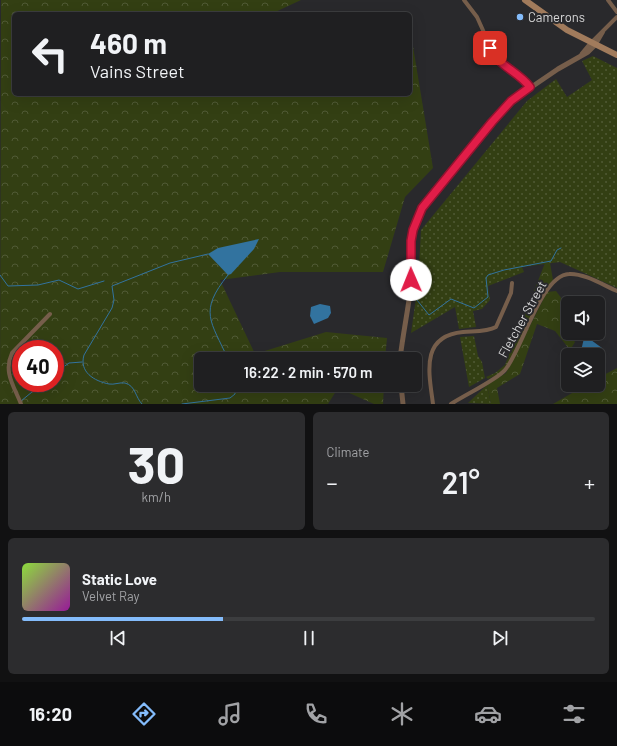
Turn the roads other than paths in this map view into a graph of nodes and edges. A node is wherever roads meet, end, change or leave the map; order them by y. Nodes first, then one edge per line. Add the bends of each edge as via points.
1 (464, 0) edge
2 (525, 0) edge
3 (608, 0) edge
4 (617, 12) edge
5 (617, 17) edge
6 (594, 43) junction
7 (617, 55) edge
8 (530, 87) junction
9 (512, 283) dead end
10 (617, 291) edge
11 (50, 314) dead end
12 (401, 352) edge
13 (402, 392) edge
14 (21, 404) edge
15 (403, 404) edge
16 (433, 404) edge
17 (451, 404) edge

1 - 8 street via 477,17 495,57 520,75
2 - 6 main road via 553,21
3 - 4 street
5 - 6 street
6 - 7 main road
6 - 8 street via 590,50
8 - 12 street via 511,101 492,122 432,195 417,219 411,241 411,281
9 - 16 street via 511,293 496,327 452,334 433,347 429,367
10 - 17 street, Fletcher Street via 578,275 568,274 558,278 545,292 504,372
11 - 14 street via 12,353 9,360 9,379
13 - 15 street

